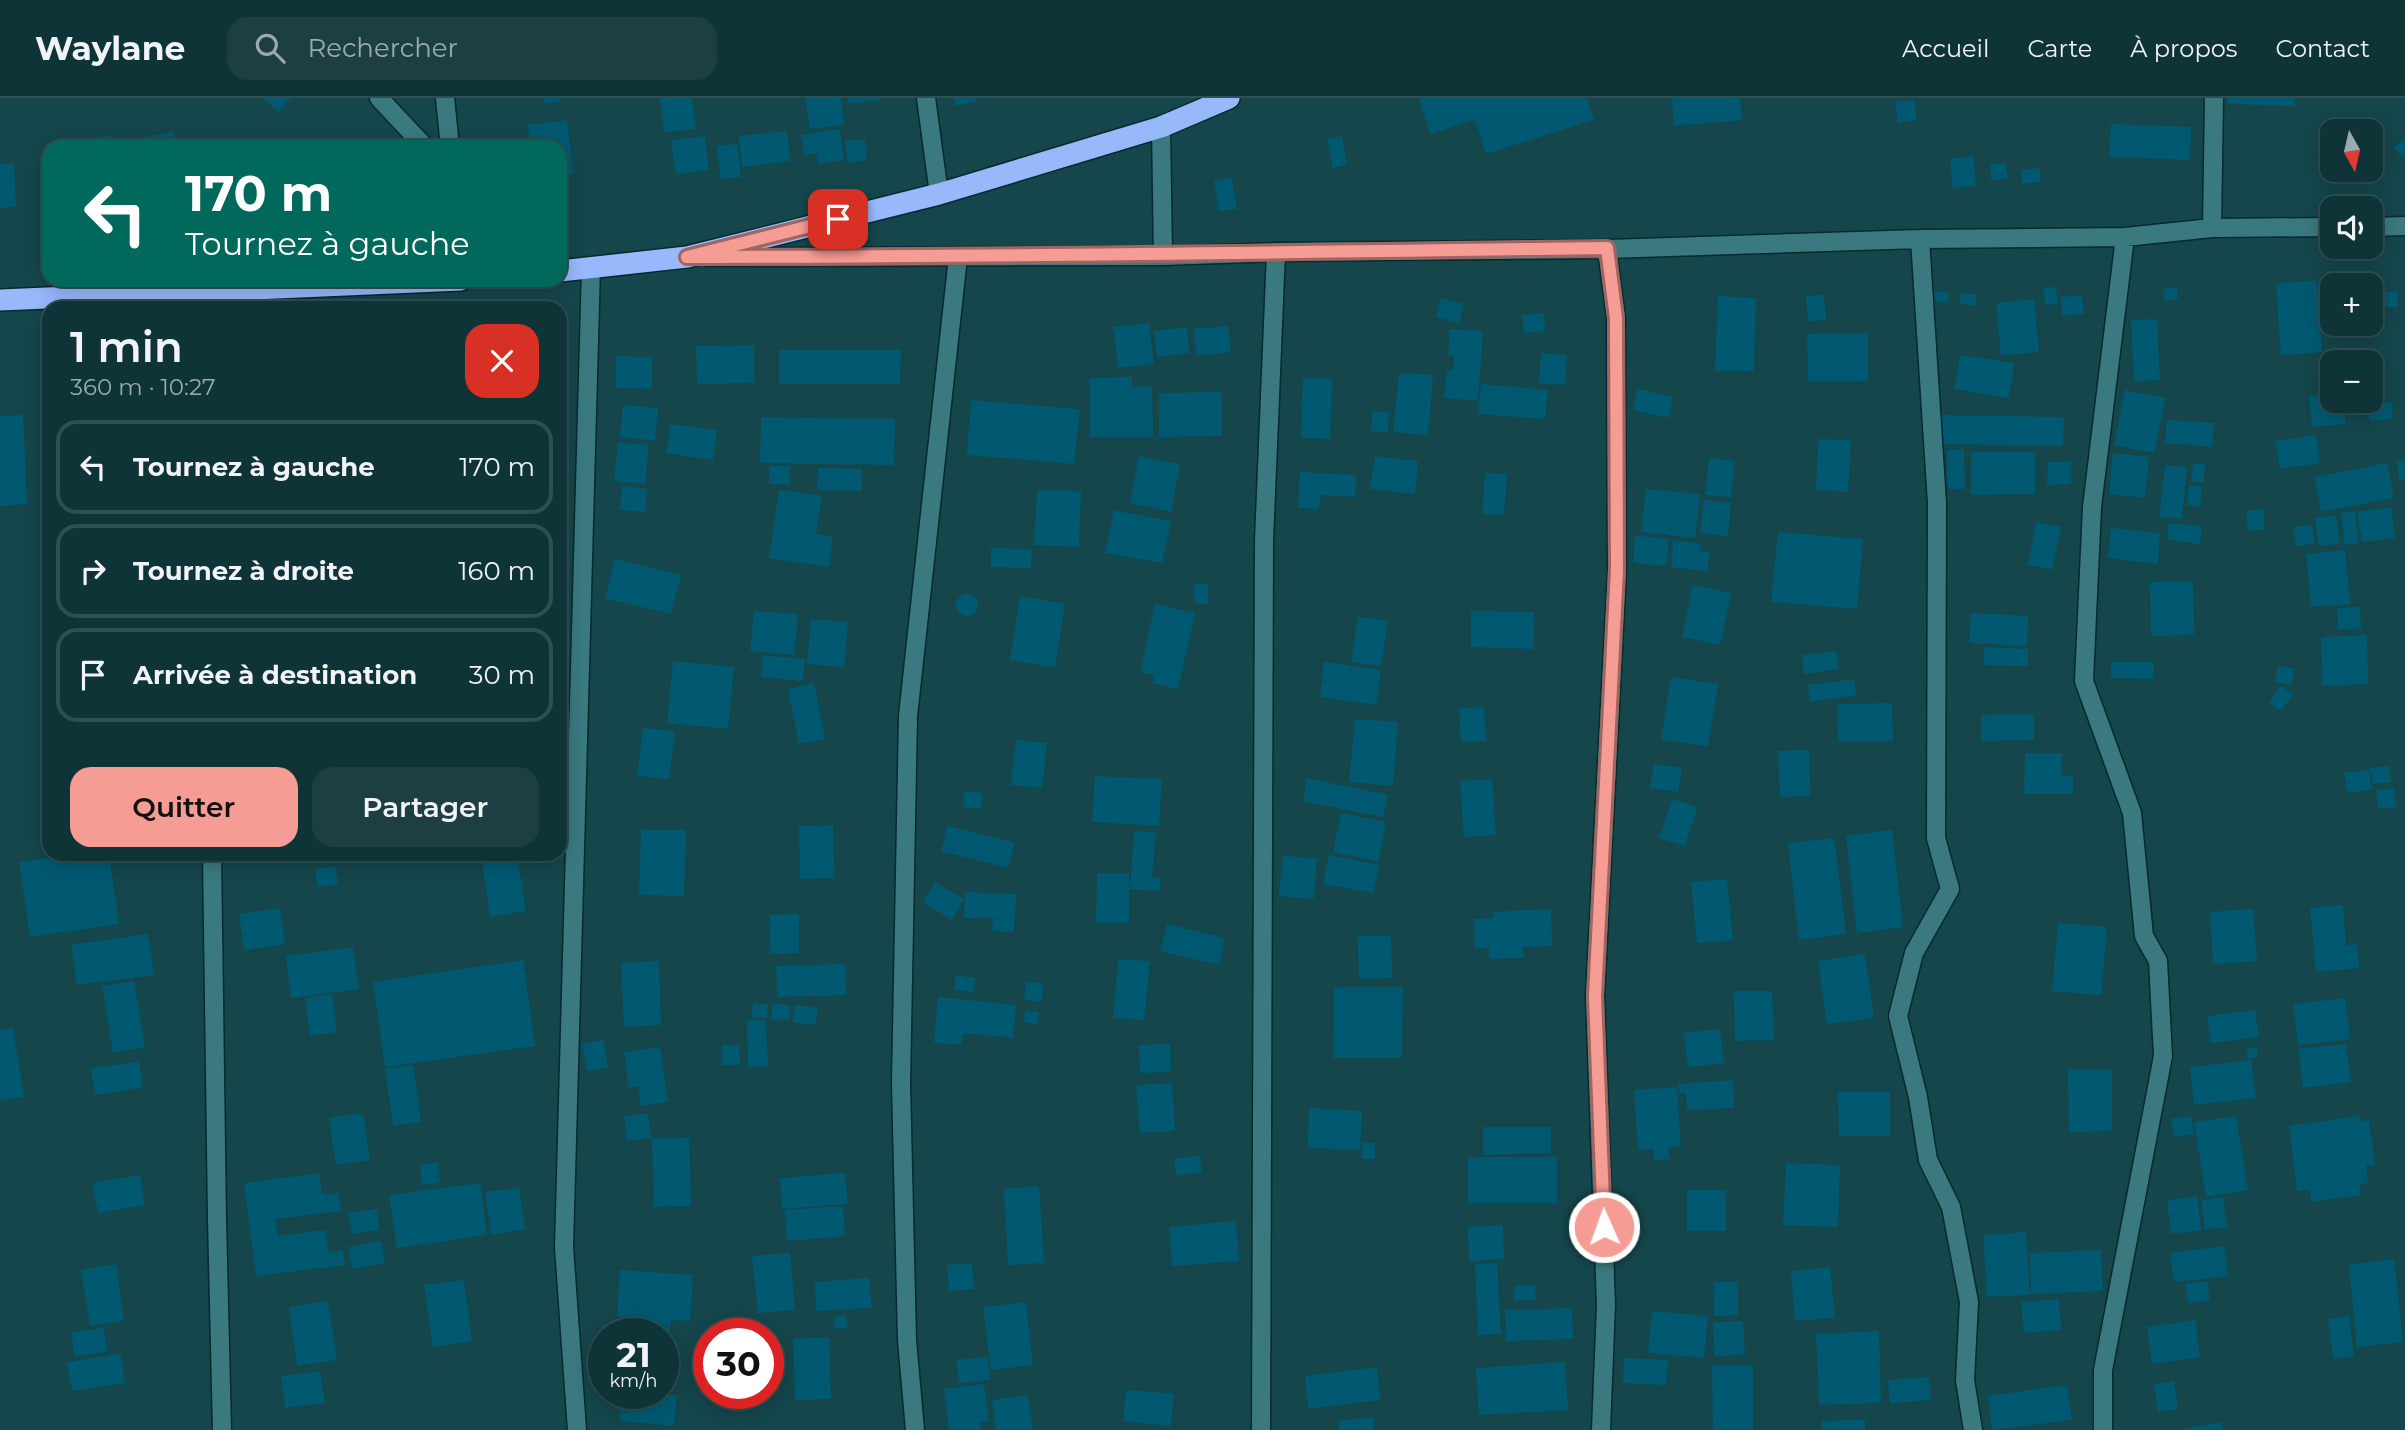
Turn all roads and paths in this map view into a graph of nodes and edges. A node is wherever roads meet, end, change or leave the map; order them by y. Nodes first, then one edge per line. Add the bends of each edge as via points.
1 (379, 98) edge
2 (445, 98) edge
3 (926, 98) edge
4 (2214, 98) edge
5 (1220, 100) edge
6 (1161, 127) junction
7 (418, 140) edge
8 (449, 140) edge
9 (939, 194) junction
10 (2405, 226) edge
11 (2320, 227) edge
12 (2383, 227) edge
13 (2212, 228) junction
14 (2125, 237) junction
15 (1920, 239) junction
16 (1607, 248) junction
17 (1276, 251) junction
18 (1163, 256) junction
19 (687, 257) junction
20 (958, 257) junction
21 (591, 268) junction
22 (567, 270) edge
23 (375, 287) edge
24 (0, 300) edge
25 (214, 300) edge
26 (212, 861) edge
27 (222, 1430) edge
28 (577, 1430) edge
29 (915, 1430) edge
30 (1261, 1430) edge
31 (1601, 1430) edge
32 (1973, 1430) edge
33 (2103, 1430) edge

1 - 7 street
2 - 8 street
3 - 9 street
4 - 13 street
5 - 6 highway
6 - 9 highway
6 - 18 street
9 - 19 highway
10 - 12 street
11 - 13 street
13 - 14 street
14 - 15 street
14 - 33 street via 2092,508 2084,681 2132,813 2144,936 2158,961 2163,1056 2103,1370
15 - 16 street
15 - 32 street via 1937,503 1936,838 1950,889 1914,953 1898,1016 1928,1160 1951,1207 1969,1303 1965,1380
16 - 17 street
16 - 31 street via 1616,318 1617,570 1595,996 1606,1305
17 - 18 street
17 - 30 street via 1264,541
18 - 20 street
19 - 20 street
19 - 21 highway
20 - 29 street via 908,716 901,1083 907,1340
21 - 22 highway
21 - 28 street via 564,1247
23 - 25 highway
24 - 25 highway
26 - 27 street

